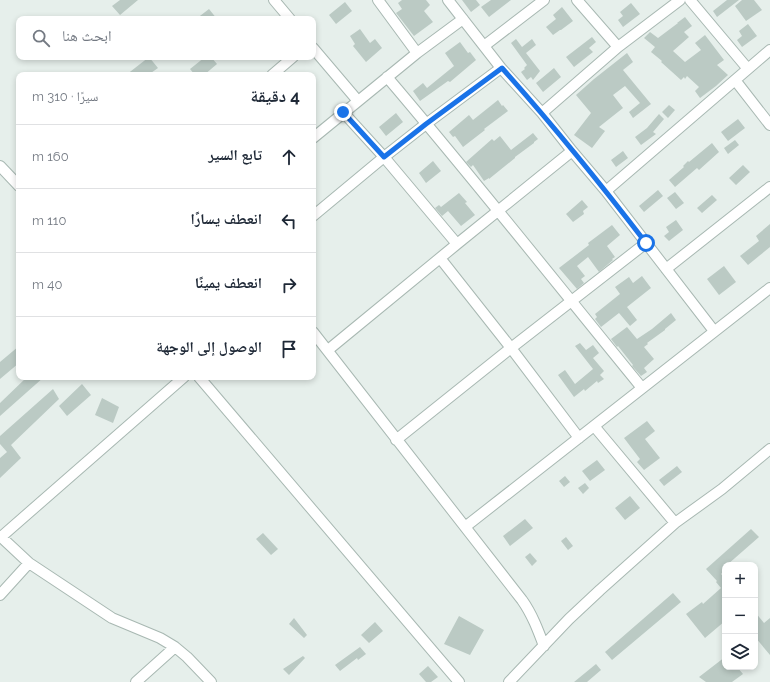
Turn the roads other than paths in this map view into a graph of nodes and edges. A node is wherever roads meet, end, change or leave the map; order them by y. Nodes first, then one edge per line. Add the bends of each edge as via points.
1 (274, 0) edge
2 (378, 0) edge
3 (448, 0) edge
4 (544, 0) edge
5 (577, 0) edge
6 (680, 0) edge
7 (690, 0) edge
8 (287, 16) edge
9 (462, 19) junction
10 (484, 46) junction
11 (618, 47) junction
12 (770, 50) edge
13 (316, 52) edge
14 (417, 53) junction
15 (290, 60) edge
16 (502, 68) junction
17 (748, 69) junction
18 (276, 72) edge
19 (387, 77) junction
20 (735, 80) junction
21 (358, 101) junction
22 (343, 112) junction
23 (542, 113) junction
24 (426, 124) junction
25 (770, 125) edge
26 (316, 135) edge
27 (572, 151) junction
28 (384, 157) junction
29 (0, 166) edge
30 (16, 183) edge
31 (770, 187) edge
32 (606, 191) junction
33 (498, 211) junction
34 (316, 214) edge
35 (646, 243) junction
36 (457, 244) junction
37 (440, 258) junction
38 (666, 269) junction
39 (770, 288) edge
40 (571, 301) junction
41 (714, 331) junction
42 (316, 336) edge
43 (511, 348) junction
44 (328, 350) junction
45 (181, 380) edge
46 (202, 380) edge
47 (642, 388) junction
48 (594, 426) junction
49 (579, 438) junction
50 (396, 440) junction
51 (770, 449) edge
52 (675, 523) junction
53 (464, 527) junction
54 (1, 537) edge
55 (29, 562) junction
56 (0, 595) edge
57 (544, 646) junction
58 (175, 647) junction
59 (136, 682) edge
60 (211, 682) edge
61 (459, 682) edge
62 (509, 682) edge

1 - 8 street
2 - 14 street
3 - 9 street
4 - 10 street
5 - 11 street
6 - 11 street
7 - 17 street
9 - 10 street
9 - 14 street
10 - 16 street
11 - 23 street
12 - 17 street
13 - 21 street
14 - 19 street
15 - 18 street
16 - 23 street
16 - 24 street
17 - 20 street
19 - 21 street
19 - 24 street
20 - 25 street
20 - 32 street
21 - 22 street
22 - 26 street
22 - 28 street
23 - 27 street
24 - 28 street
24 - 33 street
27 - 32 street
27 - 33 street
28 - 34 street
28 - 36 street
29 - 30 street
31 - 38 street
32 - 35 street
33 - 36 street
33 - 40 street
35 - 38 street
35 - 40 street
36 - 37 street
37 - 43 street
37 - 44 street
38 - 41 street
39 - 41 street
40 - 43 street
40 - 47 street
41 - 47 street
42 - 44 street
43 - 49 street
43 - 50 street
44 - 50 street
45 - 54 street
46 - 61 street
47 - 48 street
48 - 49 street
48 - 52 street
49 - 53 street
50 - 53 street
51 - 52 street via 722,489
52 - 57 street via 569,619
53 - 57 street via 522,600
54 - 55 street
55 - 56 street
55 - 58 street via 112,618
57 - 62 street
58 - 59 street
58 - 60 street

